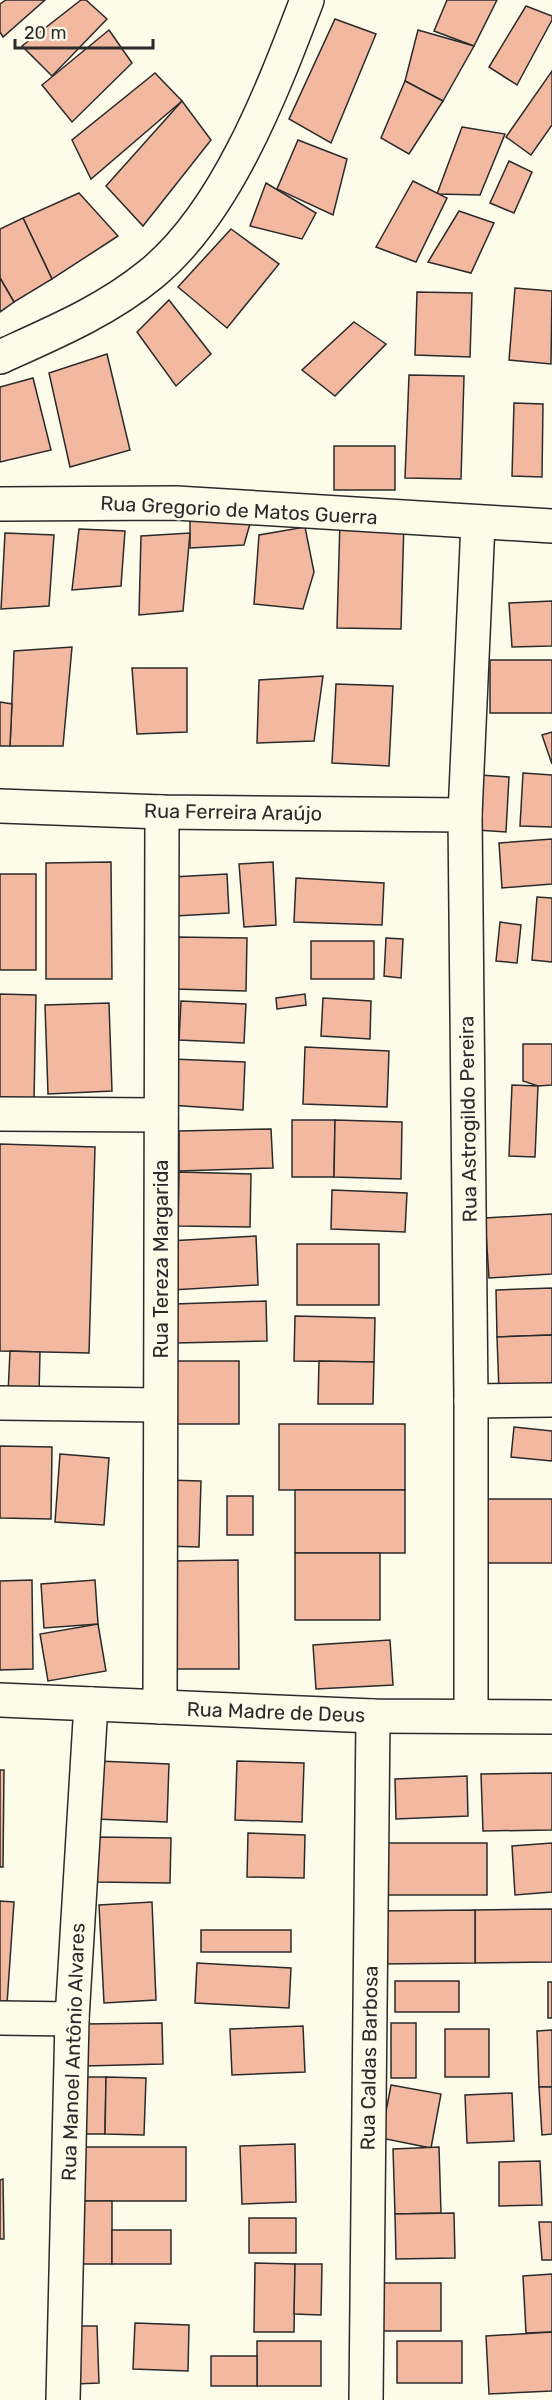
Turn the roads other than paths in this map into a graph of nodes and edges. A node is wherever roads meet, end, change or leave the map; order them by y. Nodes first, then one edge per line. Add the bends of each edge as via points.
1 (307, 0) edge
2 (0, 357) edge
3 (0, 504) edge
4 (478, 523) junction
5 (552, 526) edge
6 (0, 806) edge
7 (162, 812) junction
8 (465, 815) junction
9 (0, 1114) edge
10 (161, 1115) junction
11 (552, 1400) edge
12 (471, 1401) junction
13 (0, 1403) edge
14 (160, 1405) junction
15 (0, 1700) edge
16 (91, 1704) junction
17 (160, 1707) junction
18 (471, 1715) junction
19 (373, 1716) junction
20 (552, 1717) edge
21 (0, 2018) edge
22 (72, 2019) junction
23 (63, 2400) edge
24 (366, 2400) edge

1 - 2 street via 273,89 236,162 196,226 153,273 110,304
3 - 4 street, Rua Gregorio de Matos Guerra via 176,503
4 - 5 street, Rua Gregorio de Matos Guerra
4 - 8 street, Rua Astrogildo Pereira
6 - 7 street, Rua Ferreira Araújo
7 - 8 street, Rua Ferreira Araújo
7 - 10 street, Rua Tereza Margarida
8 - 12 street, Rua Astrogildo Pereira
9 - 10 street
10 - 14 street, Rua Tereza Margarida
11 - 12 street
12 - 18 street, Rua Astrogildo Pereira
13 - 14 street
14 - 17 street, Rua Tereza Margarida
15 - 16 street, Rua Madre de Deus
16 - 17 street, Rua Madre de Deus
16 - 22 street, Rua Manoel Antônio Alvares
17 - 19 street, Rua Madre de Deus
18 - 19 street, Rua Madre de Deus
18 - 20 street, Rua Madre de Deus
19 - 24 street, Rua Caldas Barbosa
21 - 22 street
22 - 23 street, Rua Manoel Antônio Alvares

